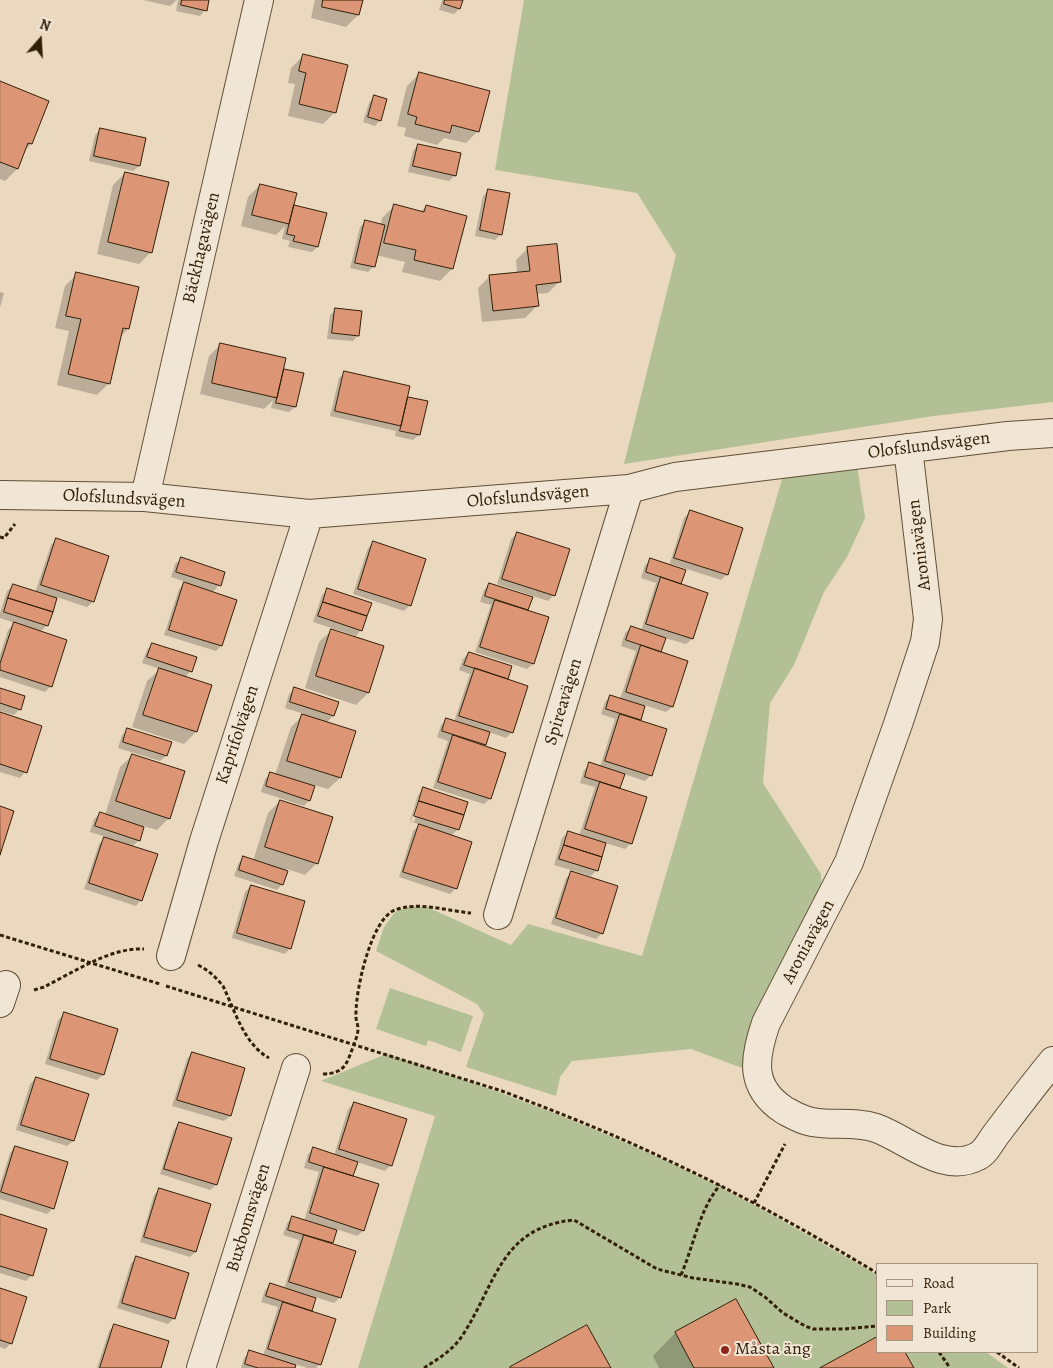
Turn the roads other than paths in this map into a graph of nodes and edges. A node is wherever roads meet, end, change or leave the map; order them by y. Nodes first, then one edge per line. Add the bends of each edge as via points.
1 (259, 0) edge
2 (1053, 433) edge
3 (908, 448) junction
4 (630, 489) junction
5 (0, 496) edge
6 (145, 497) junction
7 (309, 514) junction
8 (498, 915) road end
9 (171, 956) road end
10 (1053, 1060) edge
11 (296, 1068) road end
12 (202, 1368) edge

1 - 6 street, Bäckhagavägen
2 - 3 street, Olofslundsvägen
3 - 4 street, Olofslundsvägen via 675,477
3 - 10 street, Aroniavägen via 928,618 925,642 849,862 766,1023 758,1045 758,1077 761,1086 777,1105 797,1118 865,1125 923,1152 958,1161 980,1155
4 - 7 street, Olofslundsvägen
4 - 8 street, Spireavägen
5 - 6 street, Olofslundsvägen
6 - 7 street, Olofslundsvägen
7 - 9 street, Kaprifolvägen via 204,841
11 - 12 street, Buxbomsvägen

